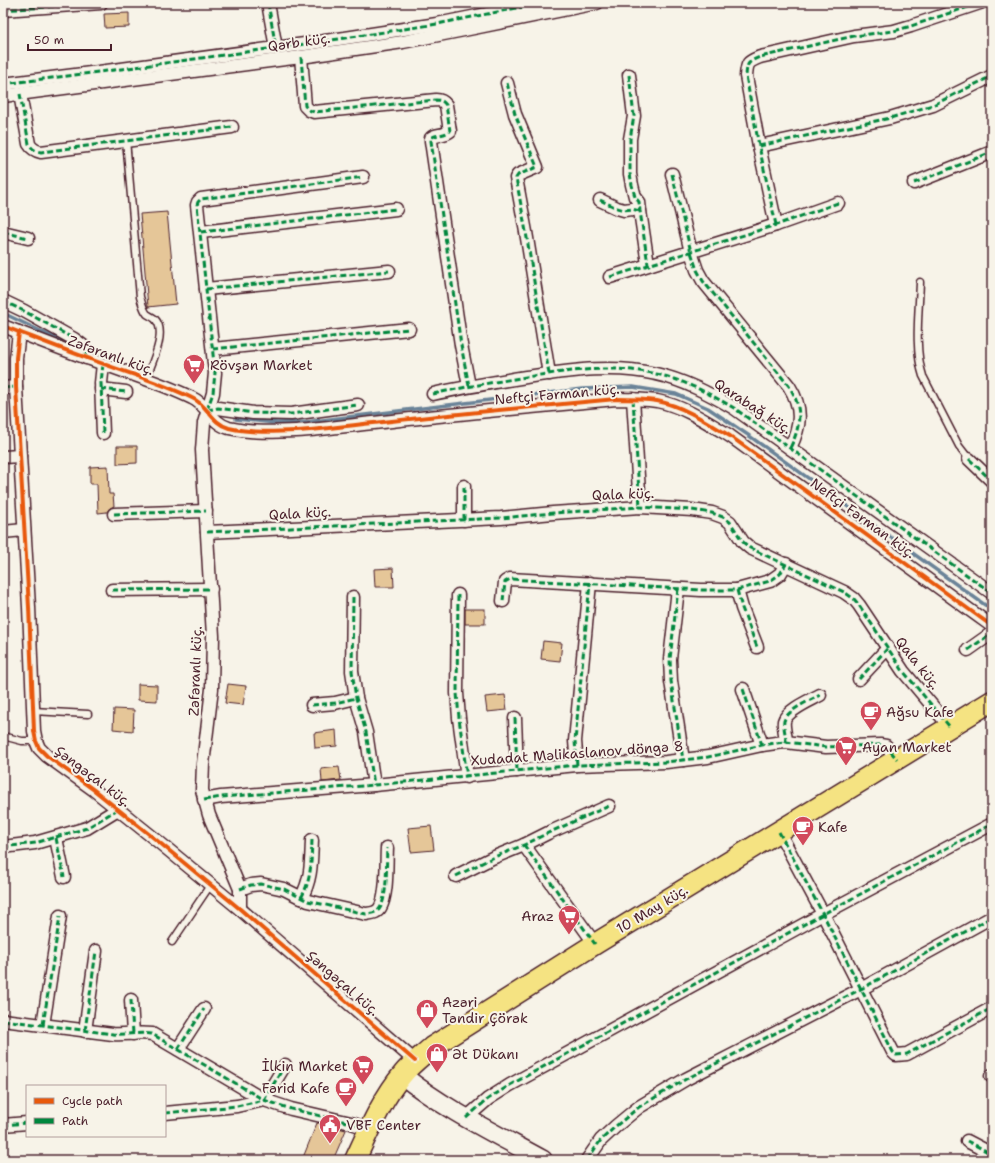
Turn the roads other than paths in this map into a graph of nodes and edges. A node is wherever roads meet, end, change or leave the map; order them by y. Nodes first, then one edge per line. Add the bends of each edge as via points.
1 (101, 3) edge
2 (268, 3) edge
3 (542, 3) edge
4 (597, 3) edge
5 (980, 3) edge
6 (5, 8) edge
7 (276, 48) junction
8 (301, 57) junction
9 (629, 75) dead end
10 (992, 76) edge
11 (507, 83) dead end
12 (3, 84) edge
13 (20, 94) junction
14 (3, 96) edge
15 (232, 127) dead end
16 (126, 140) junction
17 (759, 146) junction
18 (992, 152) edge
19 (672, 174) dead end
20 (363, 177) dead end
21 (914, 184) dead end
22 (600, 200) dead end
23 (838, 203) dead end
24 (396, 209) dead end
25 (640, 211) junction
26 (776, 225) junction
27 (3, 232) edge
28 (201, 232) junction
29 (28, 238) dead end
30 (691, 252) junction
31 (648, 264) junction
32 (389, 271) dead end
33 (610, 277) dead end
34 (920, 282) dead end
35 (206, 289) junction
36 (3, 301) edge
37 (3, 326) edge
38 (409, 330) dead end
39 (19, 332) junction
40 (213, 349) junction
41 (86, 358) junction
42 (103, 364) junction
43 (549, 374) junction
44 (146, 379) junction
45 (469, 386) junction
46 (16, 387) junction
47 (3, 388) edge
48 (101, 389) junction
49 (126, 392) dead end
50 (433, 394) dead end
51 (633, 399) junction
52 (358, 405) dead end
53 (207, 410) junction
54 (103, 433) dead end
55 (790, 448) junction
56 (20, 456) junction
57 (3, 457) edge
58 (969, 459) joint
59 (992, 480) edge
60 (464, 486) dead end
61 (640, 507) junction
62 (206, 511) junction
63 (114, 514) dead end
64 (464, 520) junction
65 (24, 530) junction
66 (3, 532) edge
67 (207, 532) junction
68 (786, 564) junction
69 (590, 583) junction
70 (211, 589) junction
71 (678, 589) junction
72 (112, 590) dead end
73 (737, 590) junction
74 (992, 593) edge
75 (458, 595) dead end
76 (353, 597) dead end
77 (503, 601) dead end
78 (992, 626) edge
79 (992, 633) edge
80 (757, 647) dead end
81 (887, 649) junction
82 (968, 650) dead end
83 (858, 679) dead end
84 (743, 689) dead end
85 (820, 695) dead end
86 (356, 698) junction
87 (992, 701) edge
88 (312, 705) dead end
89 (33, 711) junction
90 (88, 714) dead end
91 (515, 718) dead end
92 (950, 727) junction
93 (3, 736) edge
94 (36, 741) junction
95 (786, 742) junction
96 (762, 745) junction
97 (897, 759) junction
98 (683, 760) junction
99 (576, 765) junction
100 (517, 771) junction
101 (466, 777) junction
102 (374, 785) junction
103 (204, 800) junction
104 (609, 806) dead end
105 (118, 809) junction
106 (992, 824) edge
107 (779, 832) junction
108 (56, 838) junction
109 (312, 840) dead end
110 (524, 845) junction
111 (3, 847) edge
112 (387, 848) dead end
113 (456, 876) dead end
114 (64, 877) dead end
115 (211, 884) junction
116 (240, 889) junction
117 (301, 898) junction
118 (240, 909) junction
119 (823, 914) junction
120 (60, 916) dead end
121 (992, 917) edge
122 (172, 942) dead end
123 (595, 944) junction
124 (96, 951) dead end
125 (861, 989) junction
126 (131, 1000) dead end
127 (992, 1008) edge
128 (204, 1009) dead end
129 (3, 1020) edge
130 (43, 1025) junction
131 (85, 1031) junction
132 (133, 1034) junction
133 (178, 1049) junction
134 (415, 1061) junction
135 (285, 1065) dead end
136 (402, 1075) junction
137 (264, 1100) junction
138 (166, 1113) edge
139 (466, 1118) junction
140 (26, 1123) edge
141 (3, 1125) edge
142 (369, 1129) junction
143 (967, 1141) dead end
144 (992, 1154) edge
145 (361, 1158) edge
146 (543, 1160) edge
147 (586, 1160) edge

1 - 6 street
2 - 7 street
3 - 7 street, Qərb küç. via 437,24
4 - 8 street, Qərb küç. via 403,42
5 - 17 street via 894,31 848,38 760,57 749,62 746,76
7 - 12 street, Qərb küç.
8 - 13 street, Qərb küç.
8 - 45 street via 305,106 314,112 436,100 441,100 446,105 450,131 433,136 431,141
9 - 25 street via 634,116 630,138 630,174
10 - 17 street via 933,105 897,116
11 - 43 street via 517,120 537,164 537,167 518,175 516,184
13 - 14 street, Qərb küç.
13 - 16 street via 31,148 35,151
15 - 16 street
16 - 44 lane via 140,297 143,308 156,320 160,337
17 - 26 street
18 - 21 street
19 - 30 street
20 - 28 street via 201,199 197,205
22 - 25 street via 624,210
23 - 26 street
24 - 28 street
25 - 31 street
26 - 30 street
27 - 29 street
28 - 35 street
30 - 31 street
30 - 55 street via 703,281 796,396 800,415
31 - 33 street
32 - 35 street
34 - 58 lane via 918,350 923,376 959,446
35 - 40 street
36 - 41 street via 82,345 86,350
37 - 39 street, Zəfəranlı küç.
38 - 40 street
39 - 41 street, Zəfəranlı küç.
39 - 46 street, Şəngəçal küç.
40 - 53 street via 215,384
41 - 42 street, Zəfəranlı küç.
42 - 44 street, Zəfəranlı küç.
42 - 48 street
43 - 45 street, Qarabağ küç.
43 - 55 street, Qarabağ küç. via 618,368 658,374 713,396
44 - 53 street, Zəfəranlı küç. via 192,398
45 - 50 street, Qarabağ küç.
46 - 47 street
46 - 56 street, Şəngəçal küç.
48 - 49 street
48 - 54 street
51 - 53 street, Neftçi Fərman küç. via 270,432 228,427 215,421
51 - 61 street
51 - 78 street, Neftçi Fərman küç. via 668,404 709,423
52 - 53 street via 291,414 253,413 218,408
53 - 62 street, Zəfəranlı küç. via 202,450
55 - 74 street, Qarabağ küç.
56 - 57 street
56 - 65 street, Şəngəçal küç.
58 - 59 street
60 - 64 street
61 - 64 street, Qala küç.
61 - 68 street, Qala küç. via 692,510 723,517 750,548
62 - 63 street
62 - 67 street, Zəfəranlı küç.
64 - 67 street, Qala küç.
65 - 66 street
65 - 89 street, Şəngəçal küç.
67 - 70 street, Zəfəranlı küç.
68 - 73 street via 780,574 770,581
68 - 81 street, Qala küç. via 854,599
69 - 71 street
69 - 77 street via 510,579 505,582
69 - 99 street via 575,741
70 - 72 street
70 - 103 street, Zəfəranlı küç. via 213,666 202,780
71 - 73 street
71 - 98 street via 670,681
73 - 80 street
75 - 101 street via 457,693
76 - 86 street via 352,671
79 - 82 street
81 - 83 street
81 - 92 street, Qala küç.
84 - 96 street
85 - 95 street via 786,716
86 - 88 street
86 - 102 street via 366,732
87 - 92 main road, 10 May küç.
89 - 90 lane
89 - 94 street, Şəngəçal küç.
91 - 100 street
92 - 97 main road, 10 May küç.
93 - 94 lane via 22,741
94 - 105 street, Şəngəçal küç. via 46,756
95 - 96 street, Xudadat Məlikaslanov döngə 8
95 - 97 street, Xudadat Məlikaslanov döngə 8 via 826,747 880,745 886,746
96 - 98 street, Xudadat Məlikaslanov döngə 8
97 - 107 main road, 10 May küç.
98 - 99 street, Xudadat Məlikaslanov döngə 8
99 - 100 street, Xudadat Məlikaslanov döngə 8
100 - 101 street, Xudadat Məlikaslanov döngə 8
101 - 102 street, Xudadat Məlikaslanov döngə 8
102 - 103 street, Xudadat Məlikaslanov döngə 8
103 - 116 street, Zəfəranlı küç.
104 - 110 street
105 - 108 street via 87,828
105 - 115 street, Şəngəçal küç.
106 - 119 street
107 - 119 street
107 - 123 main road, 10 May küç.
108 - 111 street
108 - 114 street
109 - 117 street via 310,874
110 - 113 street
110 - 123 street
112 - 117 street via 384,894 380,908 374,913 366,914 321,905
115 - 118 street, Şəngəçal küç.
115 - 122 lane
116 - 117 street via 261,884 284,889
116 - 118 street, Zəfəranlı küç.
118 - 134 street, Şəngəçal küç.
119 - 125 street
119 - 139 street via 510,1085
120 - 130 street
121 - 125 street
123 - 134 main road, 10 May küç. via 432,1047
124 - 131 street
125 - 127 street via 896,1055 907,1054
125 - 147 street via 686,1079 639,1107 601,1140
126 - 132 street
128 - 133 street
129 - 130 street
130 - 131 street
131 - 132 street
132 - 133 street via 152,1034
133 - 137 street
134 - 136 main road, 10 May küç.
135 - 137 street
136 - 139 street
136 - 142 main road, 10 May küç.
137 - 138 street via 237,1106
137 - 142 street
139 - 146 street
140 - 141 street
142 - 145 main road, 10 May küç.
143 - 144 street

